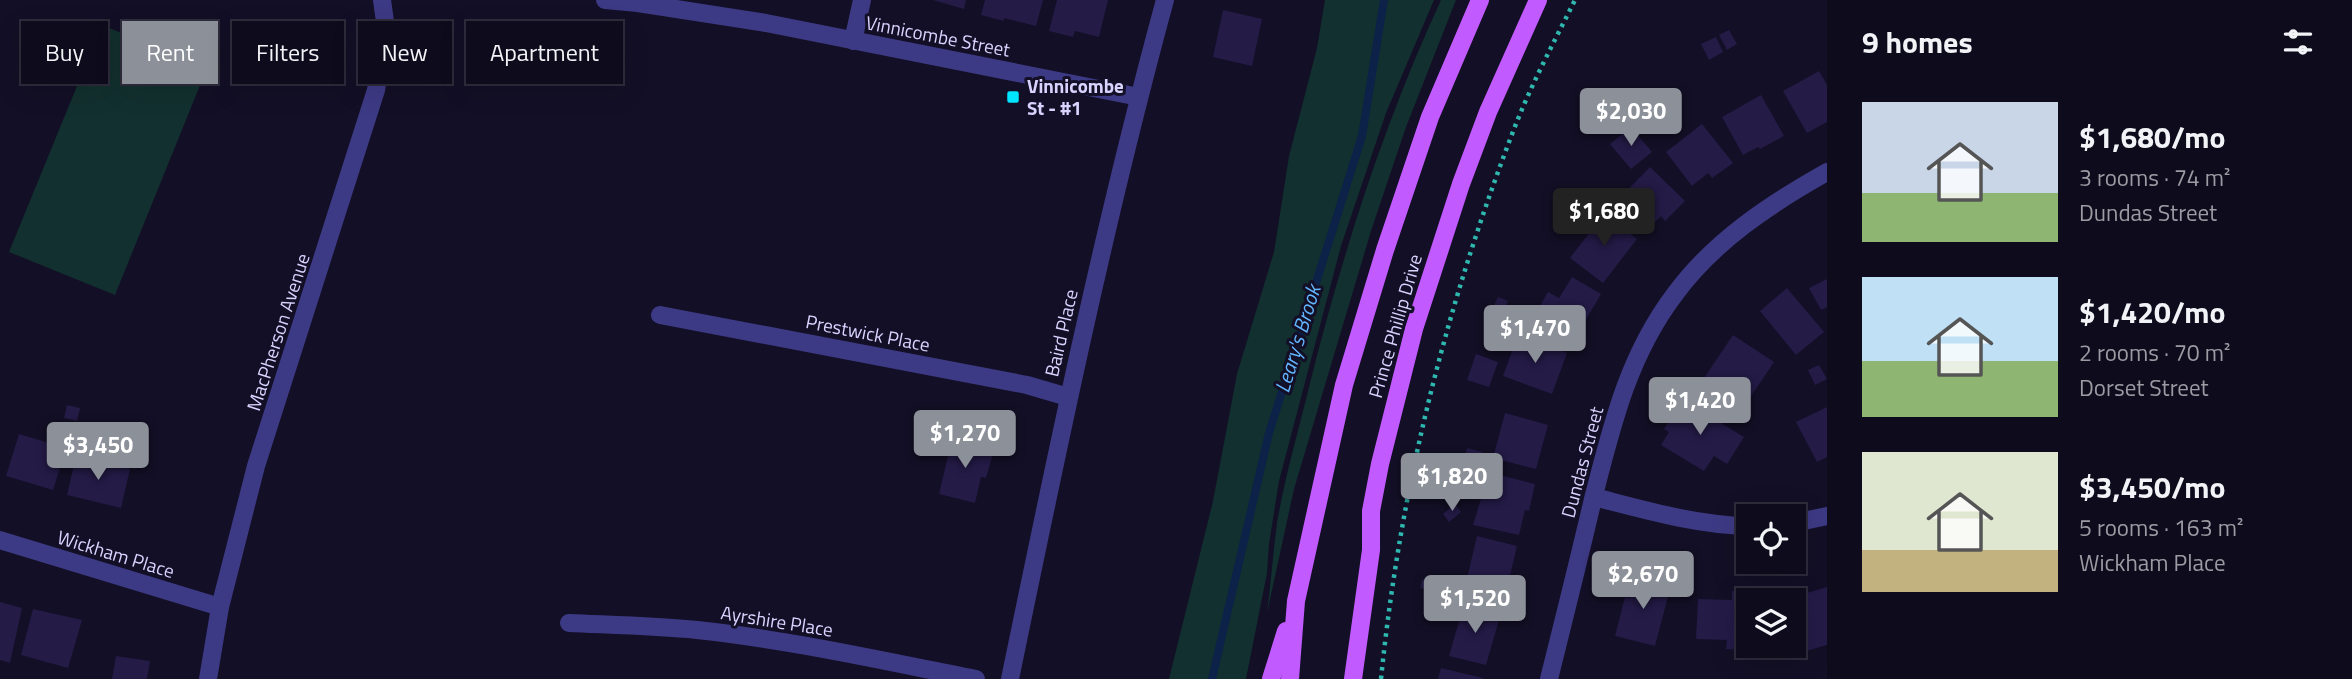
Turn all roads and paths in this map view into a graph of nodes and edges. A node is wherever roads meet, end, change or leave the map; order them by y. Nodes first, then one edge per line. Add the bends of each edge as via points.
1 (382, 0) edge
2 (605, 0) edge
3 (862, 0) edge
4 (1165, 0) edge
5 (1480, 0) edge
6 (1538, 0) edge
7 (1575, 0) edge
8 (853, 40) junction
9 (1139, 97) junction
10 (1827, 172) edge
11 (660, 315) dead end
12 (1068, 397) junction
13 (1594, 497) junction
14 (1827, 516) edge
15 (1806, 520) edge
16 (1736, 526) edge
17 (0, 540) edge
18 (1296, 601) junction
19 (220, 607) junction
20 (569, 623) dead end
21 (208, 679) edge
22 (976, 679) edge
23 (1010, 679) edge
24 (1270, 679) edge
25 (1290, 679) edge
26 (1353, 679) edge
27 (1381, 679) edge
28 (1549, 679) edge

1 - 19 street, MacPherson Avenue via 386,29 376,90 256,466
2 - 8 street, Vinnicombe Street
3 - 8 street
4 - 9 street, Baird Place
5 - 18 main road, Prince Phillip Drive via 1430,117 1355,348
6 - 26 main road, Prince Phillip Drive via 1461,184 1411,340 1371,511 1371,550
7 - 27 path via 1514,128 1450,318 1412,476
8 - 9 street, Vinnicombe Street
9 - 12 street, Baird Place
10 - 13 street, Dundas Street via 1726,239 1676,293 1632,367 1611,424
11 - 12 street, Prestwick Place
12 - 23 street, Baird Place
13 - 16 street
13 - 28 street, Dundas Street
14 - 15 street
17 - 19 street, Wickham Place
18 - 24 main road
18 - 25 main road, Prince Phillip Drive
19 - 21 street, MacPherson Avenue
20 - 22 street, Ayrshire Place via 753,637

